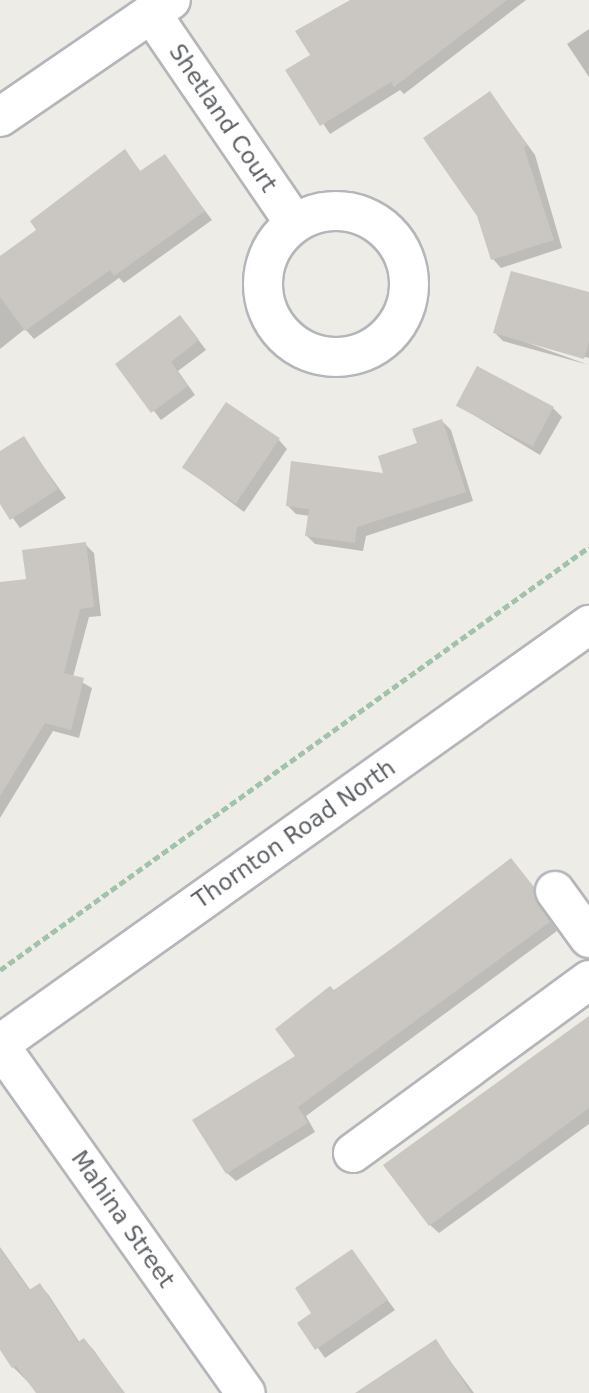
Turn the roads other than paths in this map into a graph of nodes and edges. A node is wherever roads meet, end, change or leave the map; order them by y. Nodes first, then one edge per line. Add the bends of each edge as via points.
1 (161, 6) edge
2 (0, 117) edge
3 (294, 223) dead end
4 (589, 625) edge
5 (555, 891) dead end
6 (589, 938) edge
7 (589, 980) edge
8 (0, 1045) edge
9 (353, 1153) dead end
10 (246, 1393) edge

1 - 2 street
1 - 3 street, Shetland Court
4 - 8 street, Thornton Road North
5 - 6 street
7 - 9 street
8 - 10 street, Mahina Street

